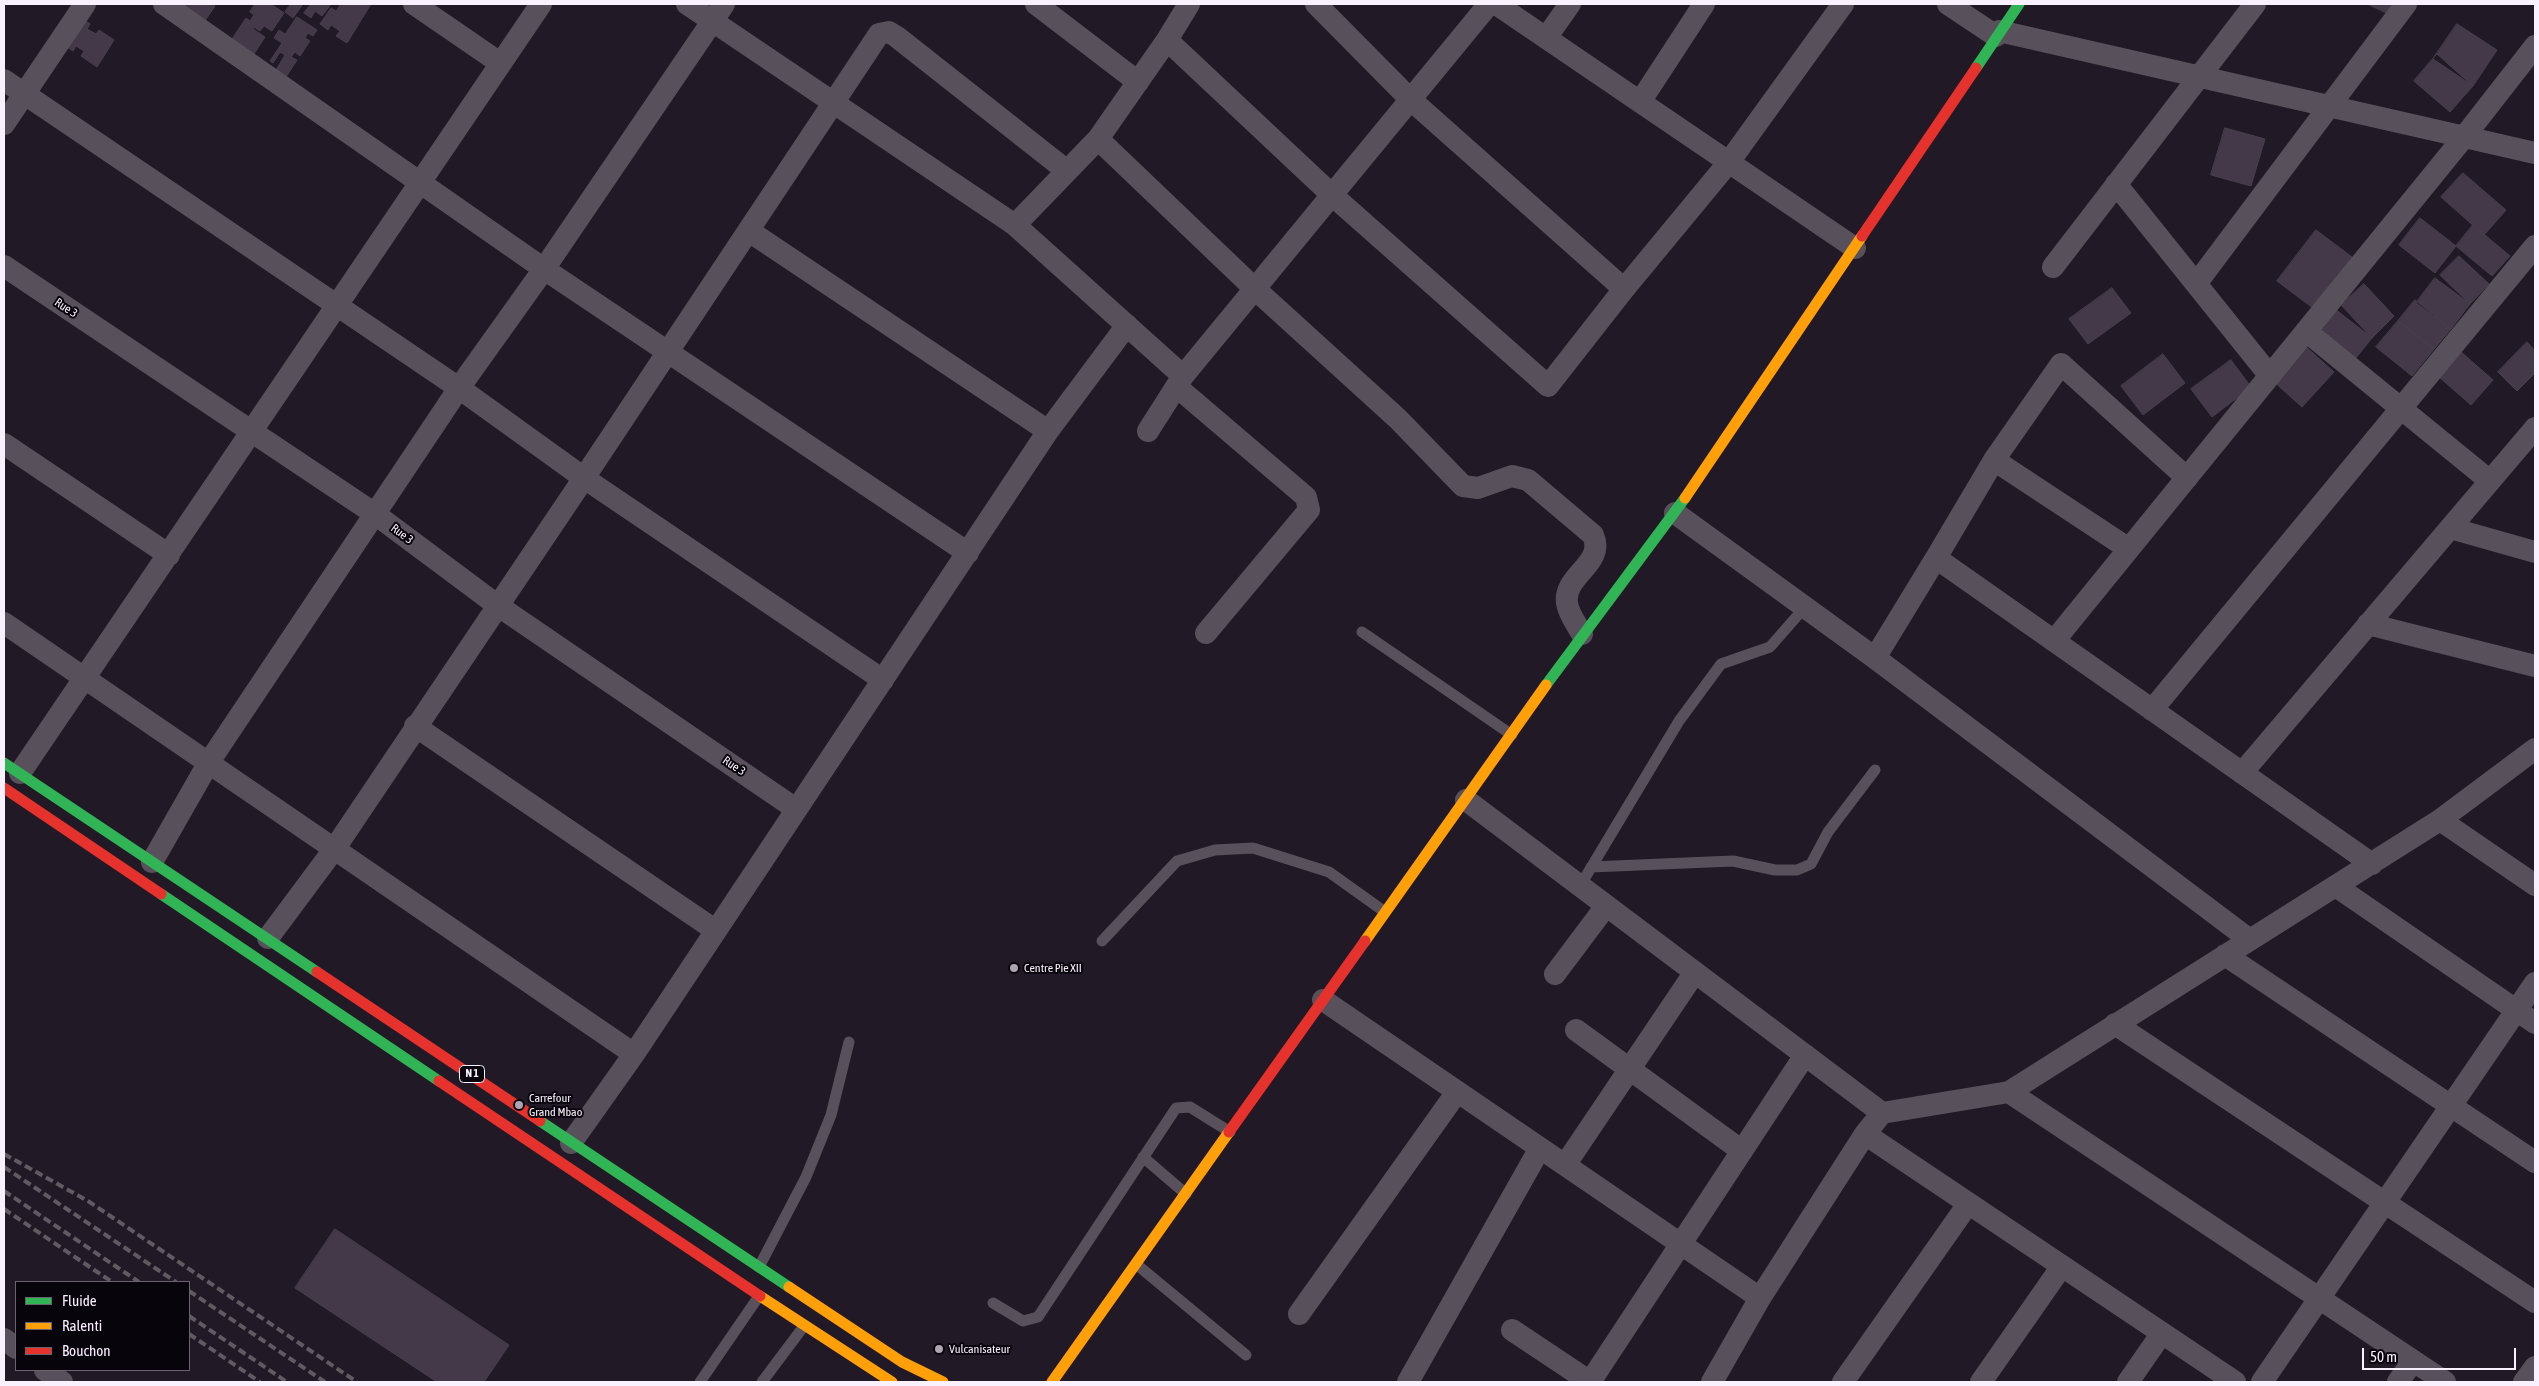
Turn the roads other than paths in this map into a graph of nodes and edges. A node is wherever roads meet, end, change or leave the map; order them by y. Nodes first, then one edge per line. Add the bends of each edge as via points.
1 (85, 4) edge
2 (164, 4) edge
3 (414, 4) edge
4 (540, 4) edge
5 (688, 4) edge
6 (1036, 4) edge
7 (1189, 4) edge
8 (1316, 4) edge
9 (1489, 4) edge
10 (1496, 4) edge
11 (1570, 4) edge
12 (1704, 4) edge
13 (1843, 4) edge
14 (1948, 4) edge
15 (2019, 4) edge
16 (2255, 4) edge
17 (2406, 4) edge
18 (718, 12) edge
19 (1997, 34) junction
20 (1546, 38) junction
21 (1167, 40) junction
22 (2535, 46) edge
23 (500, 64) junction
24 (2199, 77) junction
25 (4, 80) edge
26 (1138, 82) junction
27 (24, 94) junction
28 (1410, 99) junction
29 (1640, 102) junction
30 (835, 103) junction
31 (2330, 107) junction
32 (4, 124) edge
33 (2464, 137) junction
34 (1098, 139) junction
35 (2535, 153) edge
36 (1729, 162) junction
37 (1067, 171) junction
38 (420, 184) junction
39 (2116, 184) junction
40 (1332, 195) junction
41 (1015, 225) junction
42 (749, 231) junction
43 (2535, 246) edge
44 (1855, 248) junction
45 (4, 266) edge
46 (2053, 268) dead end
47 (544, 269) junction
48 (2196, 284) junction
49 (1255, 289) junction
50 (1624, 289) junction
51 (337, 306) junction
52 (1127, 326) junction
53 (2306, 331) junction
54 (668, 351) junction
55 (2270, 376) junction
56 (1180, 382) junction
57 (459, 388) junction
58 (2400, 407) junction
59 (1048, 431) junction
60 (1148, 431) dead end
61 (2534, 431) edge
62 (252, 432) junction
63 (4, 444) edge
64 (1994, 460) junction
65 (584, 478) junction
66 (2187, 478) junction
67 (2490, 481) junction
68 (1675, 513) junction
69 (375, 514) junction
70 (2450, 528) junction
71 (2129, 549) junction
72 (2535, 552) edge
73 (968, 553) junction
74 (169, 555) junction
75 (1936, 558) junction
76 (498, 605) junction
77 (1805, 607) junction
78 (4, 623) edge
79 (2368, 624) junction
80 (1362, 632) dead end
81 (1206, 633) dead end
82 (1582, 634) junction
83 (2054, 641) junction
84 (1875, 658) junction
85 (2535, 666) edge
86 (85, 678) junction
87 (883, 680) junction
88 (2152, 710) junction
89 (415, 726) junction
90 (1512, 735) junction
91 (2535, 749) edge
92 (209, 762) junction
93 (1875, 770) dead end
94 (2242, 773) junction
95 (9, 775) edge
96 (1466, 800) junction
97 (796, 809) junction
98 (2440, 820) junction
99 (335, 848) junction
100 (152, 862) junction
101 (2372, 864) junction
102 (1585, 876) junction
103 (2535, 885) edge
104 (2337, 887) junction
105 (1606, 906) junction
106 (1385, 912) junction
107 (715, 930) junction
108 (268, 938) junction
109 (2250, 940) junction
110 (1102, 942) dead end
111 (2225, 955) junction
112 (1695, 972) junction
113 (1554, 974) dead end
114 (2535, 983) edge
115 (1323, 1000) junction
116 (2516, 1010) junction
117 (2535, 1023) edge
118 (2115, 1024) junction
119 (1576, 1030) dead end
120 (848, 1042) dead end
121 (634, 1054) junction
122 (1804, 1055) junction
123 (1630, 1069) junction
124 (1457, 1092) junction
125 (2009, 1092) junction
126 (2450, 1106) junction
127 (1882, 1113) junction
128 (1230, 1132) junction
129 (1865, 1134) junction
130 (571, 1143) junction
131 (1540, 1148) junction
132 (1742, 1151) junction
133 (1144, 1157) junction
134 (2535, 1162) edge
135 (1565, 1165) junction
136 (1186, 1194) junction
137 (2385, 1202) junction
138 (1968, 1204) junction
139 (1681, 1245) junction
140 (1136, 1264) junction
141 (2062, 1266) junction
142 (759, 1267) junction
143 (758, 1296) junction
144 (1760, 1298) junction
145 (2318, 1298) junction
146 (2535, 1302) edge
147 (993, 1303) dead end
148 (1299, 1314) dead end
149 (804, 1326) junction
150 (1512, 1330) dead end
151 (2162, 1333) junction
152 (4, 1339) edge
153 (15, 1347) edge
154 (1246, 1355) dead end
155 (2413, 1361) junction
156 (2535, 1367) edge
157 (46, 1371) edge
158 (62, 1382) edge
159 (700, 1382) edge
160 (762, 1382) edge
161 (892, 1382) edge
162 (943, 1382) edge
163 (1052, 1382) edge
164 (1408, 1382) edge
165 (1590, 1382) edge
166 (1712, 1382) edge
167 (1843, 1382) edge
168 (1981, 1382) edge
169 (2128, 1382) edge
170 (2235, 1382) edge
171 (2262, 1382) edge
172 (2398, 1382) edge
173 (2445, 1382) edge
174 (2524, 1382) edge

1 - 27 street
2 - 38 street
3 - 23 street
4 - 23 street
5 - 18 street
6 - 26 street
7 - 21 street
8 - 28 street
9 - 28 street
10 - 20 street
11 - 20 street
12 - 29 street
13 - 36 street
14 - 19 street
15 - 19 main road
16 - 24 street
17 - 31 street
18 - 30 street
18 - 47 street
19 - 24 street
19 - 44 main road
20 - 29 street
21 - 26 street
21 - 40 street
22 - 33 street
23 - 38 street
24 - 31 street
24 - 39 street
25 - 27 street
26 - 34 street
27 - 32 street
27 - 51 street
28 - 40 street
28 - 50 street
29 - 36 street
30 - 37 street via 879,34 889,32
30 - 41 street
30 - 42 street
31 - 33 street
31 - 48 street
33 - 35 street
33 - 53 street
34 - 37 street
34 - 49 street
36 - 44 street
36 - 50 street
37 - 41 street
38 - 47 street
38 - 51 street
39 - 46 street
39 - 48 street
40 - 49 street
40 - 50 street via 1548,386
41 - 52 street
42 - 54 street
42 - 59 street
43 - 58 street
44 - 68 main road
45 - 62 street, Rue 3
47 - 54 street
47 - 57 street
48 - 55 street
49 - 56 street
49 - 82 street via 1398,419 1463,486 1478,488 1512,476 1528,480 1593,535 1597,544 1594,556 1567,591 1567,604
51 - 57 street
51 - 62 street
52 - 56 street
52 - 59 street
53 - 55 street
53 - 58 street
54 - 65 street
54 - 73 street
55 - 66 street
56 - 60 street
56 - 81 street via 1309,503 1309,510
57 - 65 street
57 - 69 street
58 - 67 street
58 - 88 street
59 - 73 street
61 - 67 street
62 - 69 street, Rue 3
62 - 74 street
63 - 74 street
64 - 66 street via 2061,364
64 - 71 street
64 - 75 street
65 - 76 street
65 - 87 street
66 - 71 street
67 - 70 street
68 - 77 street
68 - 82 main road
69 - 76 street, Rue 3
69 - 92 street
70 - 72 street
70 - 79 street
71 - 83 street
73 - 87 street
74 - 86 street
75 - 83 street
75 - 84 street
76 - 89 street
76 - 97 street, Rue 3
77 - 84 street
77 - 102 lane via 1770,647 1721,664 1679,721
78 - 86 street
79 - 85 street
79 - 94 street
80 - 90 lane
82 - 90 main road
83 - 88 street
84 - 109 street
86 - 92 street
86 - 95 street
87 - 97 street
88 - 94 street
89 - 99 street
89 - 107 street
90 - 96 main road
91 - 98 street
92 - 99 street
92 - 100 street
93 - 102 lane via 1828,832 1811,864 1796,870 1775,870 1733,861
94 - 101 street
95 - 100 main road, N 1
95 - 143 main road, N 1
96 - 102 street
96 - 106 main road
97 - 107 street
98 - 101 street
98 - 103 street
99 - 108 street
99 - 121 street
100 - 108 main road, N 1
101 - 104 street
102 - 105 street
104 - 109 street
104 - 116 street
105 - 112 street
105 - 113 street
106 - 110 lane via 1329,872 1253,848 1215,850 1177,861
106 - 115 main road
107 - 121 street
108 - 130 main road, N 1
109 - 111 street
111 - 118 street
111 - 126 street
112 - 122 street
112 - 123 street
114 - 116 street
115 - 124 street
115 - 128 main road
116 - 117 street
116 - 126 street
118 - 125 street
118 - 137 street
119 - 123 street
120 - 142 lane via 832,1115 806,1177
121 - 130 street
122 - 127 street
122 - 132 street
123 - 132 street
123 - 135 street
124 - 131 street
124 - 148 street
125 - 127 street
125 - 145 street
126 - 134 street
126 - 137 street
127 - 129 street
128 - 133 lane via 1190,1107 1176,1108
128 - 136 main road
129 - 138 street
129 - 144 street
130 - 142 main road, N 1
131 - 135 street
131 - 164 street
132 - 139 street
133 - 136 lane
133 - 147 lane via 1038,1317 1023,1321
135 - 139 street
136 - 140 main road
137 - 145 street
137 - 146 street
138 - 141 street
138 - 167 street
139 - 144 street
139 - 165 street
140 - 154 lane
140 - 163 main road
141 - 151 street
141 - 168 street
142 - 162 main road, N 1 via 902,1362
143 - 149 main road, N 1
143 - 159 lane
144 - 166 street
145 - 155 street
145 - 171 street
149 - 160 lane
149 - 161 main road, N 1
150 - 165 street
151 - 169 street
151 - 170 street
152 - 153 street
155 - 172 street
155 - 173 street
156 - 174 street
157 - 158 street

